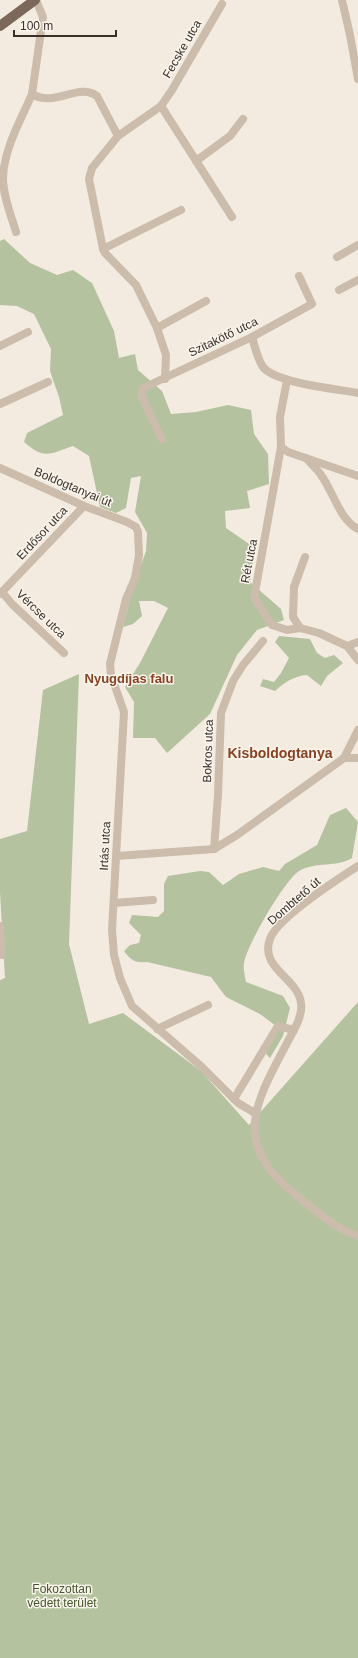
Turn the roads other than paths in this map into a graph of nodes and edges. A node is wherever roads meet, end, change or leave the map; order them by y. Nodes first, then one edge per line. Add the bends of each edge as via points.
1 (36, 0) edge
2 (342, 0) edge
3 (222, 4) dead end
4 (0, 26) edge
5 (358, 79) edge
6 (32, 94) junction
7 (161, 106) junction
8 (243, 119) dead end
9 (118, 136) junction
10 (196, 161) junction
11 (181, 210) dead end
12 (232, 217) dead end
13 (16, 232) dead end
14 (358, 245) edge
15 (103, 249) junction
16 (336, 257) dead end
17 (299, 276) dead end
18 (358, 280) edge
19 (339, 290) dead end
20 (206, 301) dead end
21 (157, 328) junction
22 (28, 332) dead end
23 (252, 338) junction
24 (0, 346) edge
25 (165, 378) junction
26 (287, 380) junction
27 (48, 382) dead end
28 (358, 393) edge
29 (0, 404) edge
30 (162, 439) dead end
31 (281, 447) junction
32 (306, 458) junction
33 (0, 468) edge
34 (358, 476) edge
35 (84, 506) junction
36 (136, 527) joint
37 (358, 529) edge
38 (305, 556) dead end
39 (1, 593) edge
40 (300, 628) junction
41 (263, 641) dead end
42 (358, 642) edge
43 (347, 646) junction
44 (64, 653) dead end
45 (358, 660) edge
46 (358, 730) edge
47 (344, 758) junction
48 (358, 758) edge
49 (214, 849) junction
50 (117, 856) junction
51 (358, 866) edge
52 (153, 900) dead end
53 (114, 903) junction
54 (0, 926) edge
55 (2, 955) dead end
56 (208, 1005) dead end
57 (158, 1028) junction
58 (294, 1030) junction
59 (234, 1099) junction
60 (255, 1113) junction
61 (358, 1236) edge

1 - 4 main road
1 - 6 street via 43,17
2 - 5 street
3 - 7 street, Fecske utca
6 - 9 street via 50,99 92,92 97,96
6 - 13 street via 7,153 3,178 5,195
7 - 9 street, Fecske utca
7 - 10 street
8 - 10 street via 230,136
9 - 15 street, Fecske utca via 90,173 90,187
10 - 12 street
11 - 15 street
14 - 16 street
15 - 21 street via 136,285
17 - 23 street, Szitakötő utca via 312,304
18 - 19 street
20 - 21 street
21 - 25 street via 166,355
22 - 24 street
23 - 25 street, Szitakötő utca
23 - 26 street via 263,367
25 - 30 street, Szitakötő utca via 143,388 141,396
26 - 28 street
26 - 31 street via 280,417
27 - 29 street
31 - 32 street
31 - 40 street, Rét utca via 254,598 272,626 287,630
32 - 34 street
32 - 37 street via 321,474 343,514
33 - 35 street, Boldogtanyai út
35 - 36 street, Boldogtanyai út
35 - 39 street, Erdősor utca
36 - 50 street, Irtás utca via 139,555 135,578 126,599 110,664 111,675 124,712
38 - 40 street via 294,587 293,617
39 - 44 street, Vércse utca
40 - 43 street, Rét utca via 319,633
41 - 49 street, Bokros utca via 232,681 221,713
42 - 43 street
43 - 45 street, Rét utca
46 - 47 street
47 - 48 street
47 - 49 street
49 - 50 street
50 - 53 street, Irtás utca
51 - 58 street, Dombtető út via 308,900 270,937 268,957 297,991 301,1003
52 - 53 street
53 - 57 street, Irtás utca via 112,936 120,978 132,1006
54 - 55 street
56 - 57 street
57 - 59 street, Irtás utca
58 - 59 street via 278,1026
58 - 60 street, Dombtető út via 264,1086
59 - 60 street, Irtás utca
60 - 61 street, Dombtető út via 257,1146 270,1171 339,1229

